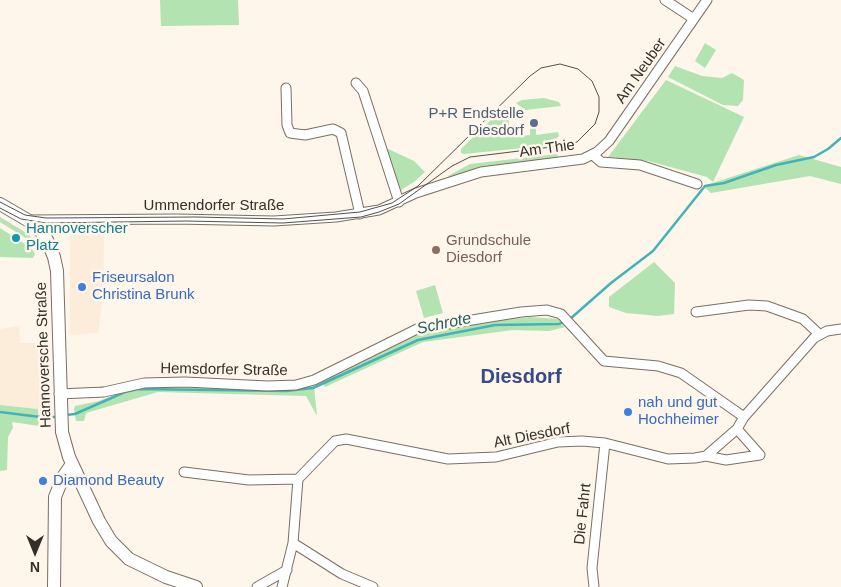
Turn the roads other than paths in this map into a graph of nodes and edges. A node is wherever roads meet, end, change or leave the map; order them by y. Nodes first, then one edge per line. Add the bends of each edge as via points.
1 (665, 0) edge
2 (707, 0) edge
3 (694, 19) junction
4 (356, 83) dead end
5 (286, 88) dead end
6 (593, 155) junction
7 (697, 184) dead end
8 (399, 202) junction
9 (0, 204) edge
10 (360, 214) junction
11 (27, 220) junction
12 (696, 312) dead end
13 (841, 329) edge
14 (819, 334) junction
15 (60, 394) junction
16 (744, 417) junction
17 (737, 429) junction
18 (605, 443) junction
19 (706, 456) junction
20 (72, 464) junction
21 (184, 472) dead end
22 (298, 480) junction
23 (293, 543) junction
24 (286, 570) junction
25 (54, 587) edge
26 (196, 587) edge
27 (257, 587) edge
28 (282, 587) edge
29 (373, 587) edge
30 (594, 587) edge

1 - 3 street
2 - 3 street, Am Neuber
3 - 6 street, Am Neuber via 609,142
4 - 8 street via 363,91
5 - 10 street via 290,133 305,135 333,129 342,133
6 - 7 street, Am Thie via 601,162 640,165
6 - 8 street, Am Thie via 572,162 481,172 416,193
8 - 10 street, Ummendorfer Straße
9 - 11 main road, Hannoversche Straße
10 - 11 street, Ummendorfer Straße via 283,221 176,218
11 - 15 main road, Hannoversche Straße via 36,225 47,240 56,266
12 - 14 street via 767,306 802,319
13 - 14 street
14 - 16 street
15 - 16 street, Hemsdorfer Straße via 104,392 148,382 296,385 314,380 417,329 531,310 551,310 561,314 604,362 658,366 681,373
15 - 20 main road, Hannoversche Straße via 60,417
16 - 17 street
17 - 19 street
17 - 19 street, Alt Diesdorf via 760,455 726,460
18 - 19 street, Alt Diesdorf via 673,460
18 - 22 street, Alt Diesdorf via 558,442 496,457 448,460 411,450 339,439 330,444
18 - 30 street, Die Fahrt via 592,568
20 - 25 main road via 62,477 56,495
20 - 26 main road, Hannoversche Straße via 105,533 119,551 179,583
21 - 22 street via 249,480
22 - 23 street
23 - 24 street
23 - 29 street via 342,574
24 - 27 street
24 - 28 street

